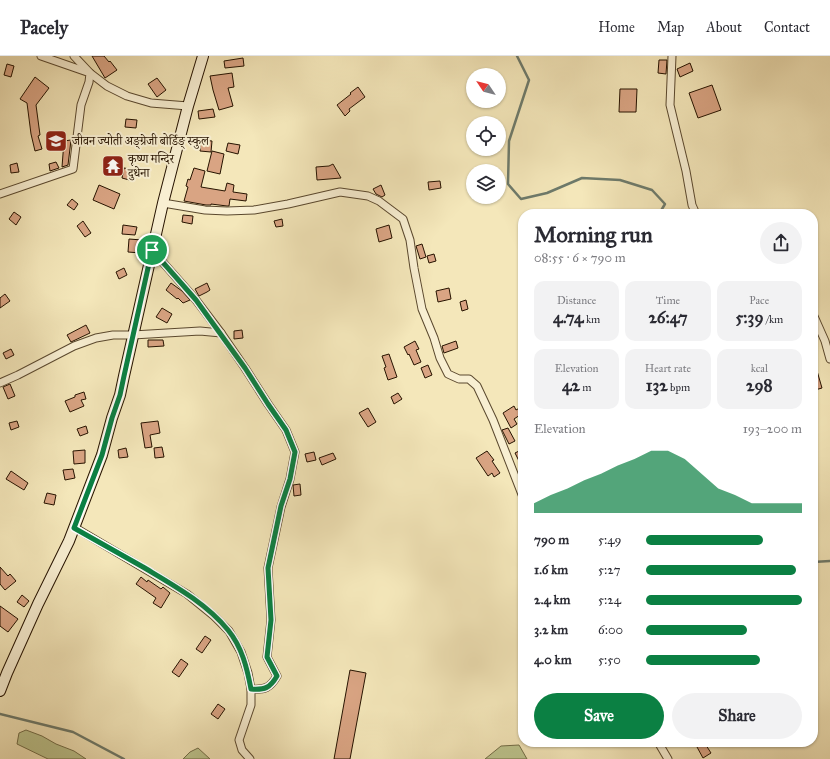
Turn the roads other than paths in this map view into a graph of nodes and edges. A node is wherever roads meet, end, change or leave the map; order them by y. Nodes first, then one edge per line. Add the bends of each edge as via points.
1 (41, 56) edge
2 (74, 56) edge
3 (203, 56) edge
4 (672, 56) edge
5 (90, 73) junction
6 (188, 106) junction
7 (0, 194) edge
8 (163, 203) junction
9 (694, 209) edge
10 (152, 250) junction
11 (818, 325) edge
12 (221, 333) junction
13 (133, 335) junction
14 (830, 359) edge
15 (0, 383) edge
16 (518, 483) edge
17 (74, 528) junction
18 (251, 689) junction
19 (0, 691) edge
20 (661, 747) edge
21 (250, 759) edge
22 (668, 759) edge

1 - 5 street
2 - 5 street
3 - 6 main road
4 - 9 street via 670,106
5 - 6 street via 106,86 127,96 151,103
5 - 7 street via 81,105 73,169
6 - 8 main road
8 - 10 main road
8 - 16 street via 205,210 254,210 340,192 368,196 403,218 410,240 422,309 440,358 448,374 459,379 469,379 478,386
10 - 12 street
10 - 13 main road
11 - 14 street
12 - 13 street via 200,331
12 - 18 street via 286,430 295,452 268,568 271,620 267,657 277,676 268,688
13 - 15 street via 96,338 74,346
13 - 17 main road via 120,395 102,455
17 - 18 street via 187,594 214,616 229,631 242,652
17 - 19 main road
18 - 21 street via 251,705 239,740 242,750
20 - 22 street

